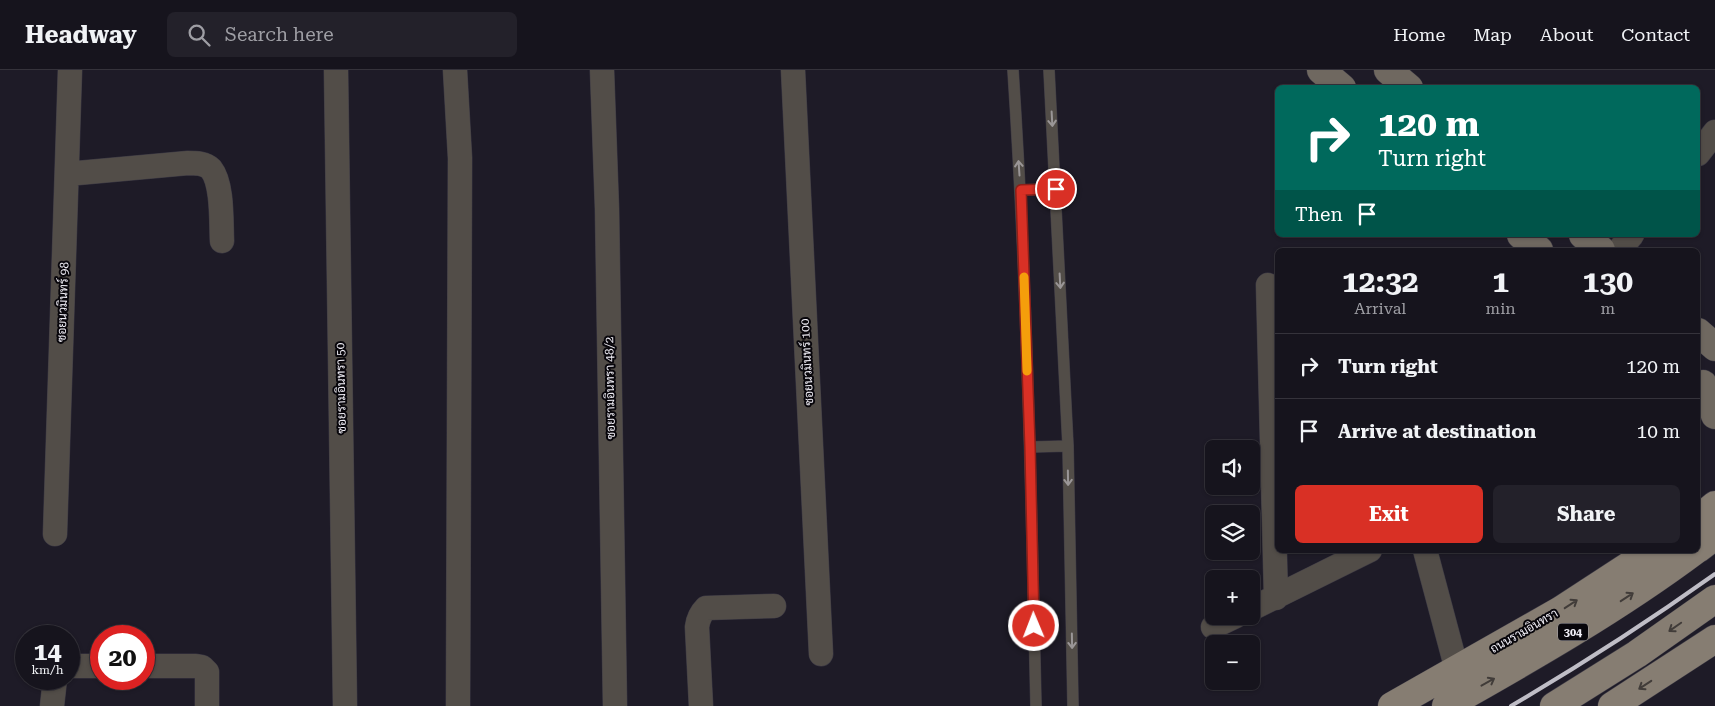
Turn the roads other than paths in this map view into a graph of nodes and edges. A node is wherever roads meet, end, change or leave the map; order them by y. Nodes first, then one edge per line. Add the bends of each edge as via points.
1 (70, 70) edge
2 (336, 70) edge
3 (455, 70) edge
4 (602, 70) edge
5 (793, 70) edge
6 (1012, 70) edge
7 (1049, 70) edge
8 (1321, 70) edge
9 (1388, 70) edge
10 (1338, 85) edge
11 (1406, 85) edge
12 (1715, 132) edge
13 (1700, 151) edge
14 (67, 174) junction
15 (1056, 189) junction
16 (1021, 190) junction
17 (1523, 237) edge
18 (1585, 237) edge
19 (1630, 237) edge
20 (222, 241) dead end
21 (1537, 248) edge
22 (1599, 248) edge
23 (1621, 248) edge
24 (1268, 285) dead end
25 (1700, 334) edge
26 (1715, 347) edge
27 (1705, 386) edge
28 (1715, 415) edge
29 (1068, 446) junction
30 (1030, 447) junction
31 (1710, 515) edge
32 (55, 534) dead end
33 (1700, 541) edge
34 (1364, 553) edge
35 (1426, 553) edge
36 (1648, 553) edge
37 (1692, 553) edge
38 (1276, 598) junction
39 (1715, 599) edge
40 (1260, 605) edge
41 (774, 606) dead end
42 (1217, 625) edge
43 (1213, 627) dead end
44 (1715, 639) edge
45 (822, 654) dead end
46 (155, 666) edge
47 (1457, 670) junction
48 (54, 690) edge
49 (52, 706) edge
50 (207, 706) edge
51 (345, 706) edge
52 (458, 706) edge
53 (615, 706) edge
54 (701, 706) edge
55 (1036, 706) edge
56 (1073, 706) edge
57 (1392, 706) edge
58 (1446, 706) edge
59 (1554, 706) edge
60 (1612, 706) edge

1 - 14 street, ซอยนวมินทร์ 98
2 - 51 street, ซอยรามอินทรา 50
3 - 52 street via 460,158
4 - 53 street, ซอยรามอินทรา 48/2 via 608,209
5 - 45 street, ซอยนวมินทร์ 100
16 -> 6 lane
7 -> 15 lane
8 - 10 main road
9 - 11 main road
12 - 13 street
14 - 20 street via 202,164 210,169 218,188
14 - 32 street, ซอยนวมินทร์ 98
15 - 16 lane
15 -> 29 lane
16 - 30 lane
17 - 21 main road
18 - 22 main road
19 - 23 street
24 - 38 street
25 - 26 main road
27 - 28 main road
29 - 30 lane
29 -> 56 lane
30 - 55 lane
31 - 33 main road, ถนนรามอินทรา / 304
34 - 38 street
35 - 47 street
47 -> 36 main road, ถนนรามอินทรา / 304 via 1561,610
58 -> 37 main road, ถนนรามอินทรา / 304 via 1587,623
38 - 40 street
39 -> 59 main road via 1637,654
41 - 54 street via 706,608 702,612 697,627
42 - 43 street
44 -> 60 main road
46 - 50 street via 202,667 207,672
47 - 57 main road, ถนนรามอินทรา / 304
48 - 49 street

